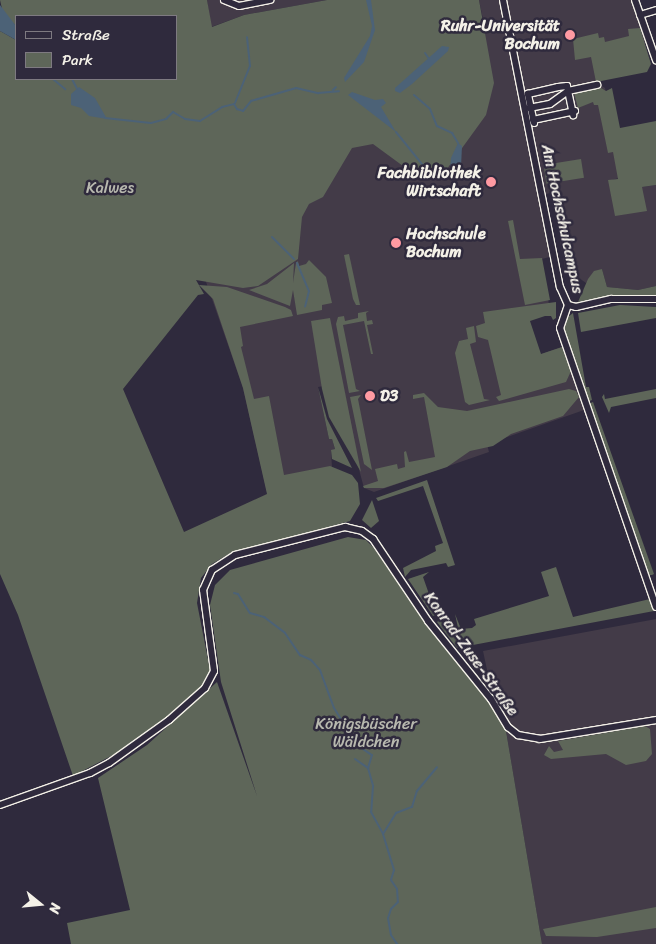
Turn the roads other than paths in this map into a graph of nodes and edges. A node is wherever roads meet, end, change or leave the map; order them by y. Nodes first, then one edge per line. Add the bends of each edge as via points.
1 (224, 0) edge
2 (270, 0) edge
3 (503, 0) edge
4 (635, 0) edge
5 (656, 10) edge
6 (640, 15) junction
7 (656, 60) edge
8 (597, 85) dead end
9 (568, 92) junction
10 (532, 108) junction
11 (656, 299) edge
12 (568, 305) junction
13 (656, 607) edge
14 (656, 720) edge
15 (0, 805) edge

1 - 2 street via 243,6
3 - 12 street, Am Hochschulcampus via 560,288
4 - 6 street
5 - 6 street
6 - 7 street
8 - 9 street
9 - 10 street via 550,104
9 - 10 street via 567,86 532,92 528,94
9 - 10 street via 574,113 536,121
11 - 12 street via 611,299 576,307
12 - 13 street, Am Hochschulcampus via 560,328
14 - 15 street, Konrad-Zuse-Straße via 540,739 524,738 512,731 492,699 428,621 373,539 354,528 345,527 235,555 212,570 202,590 214,671 205,688 169,720 90,774

